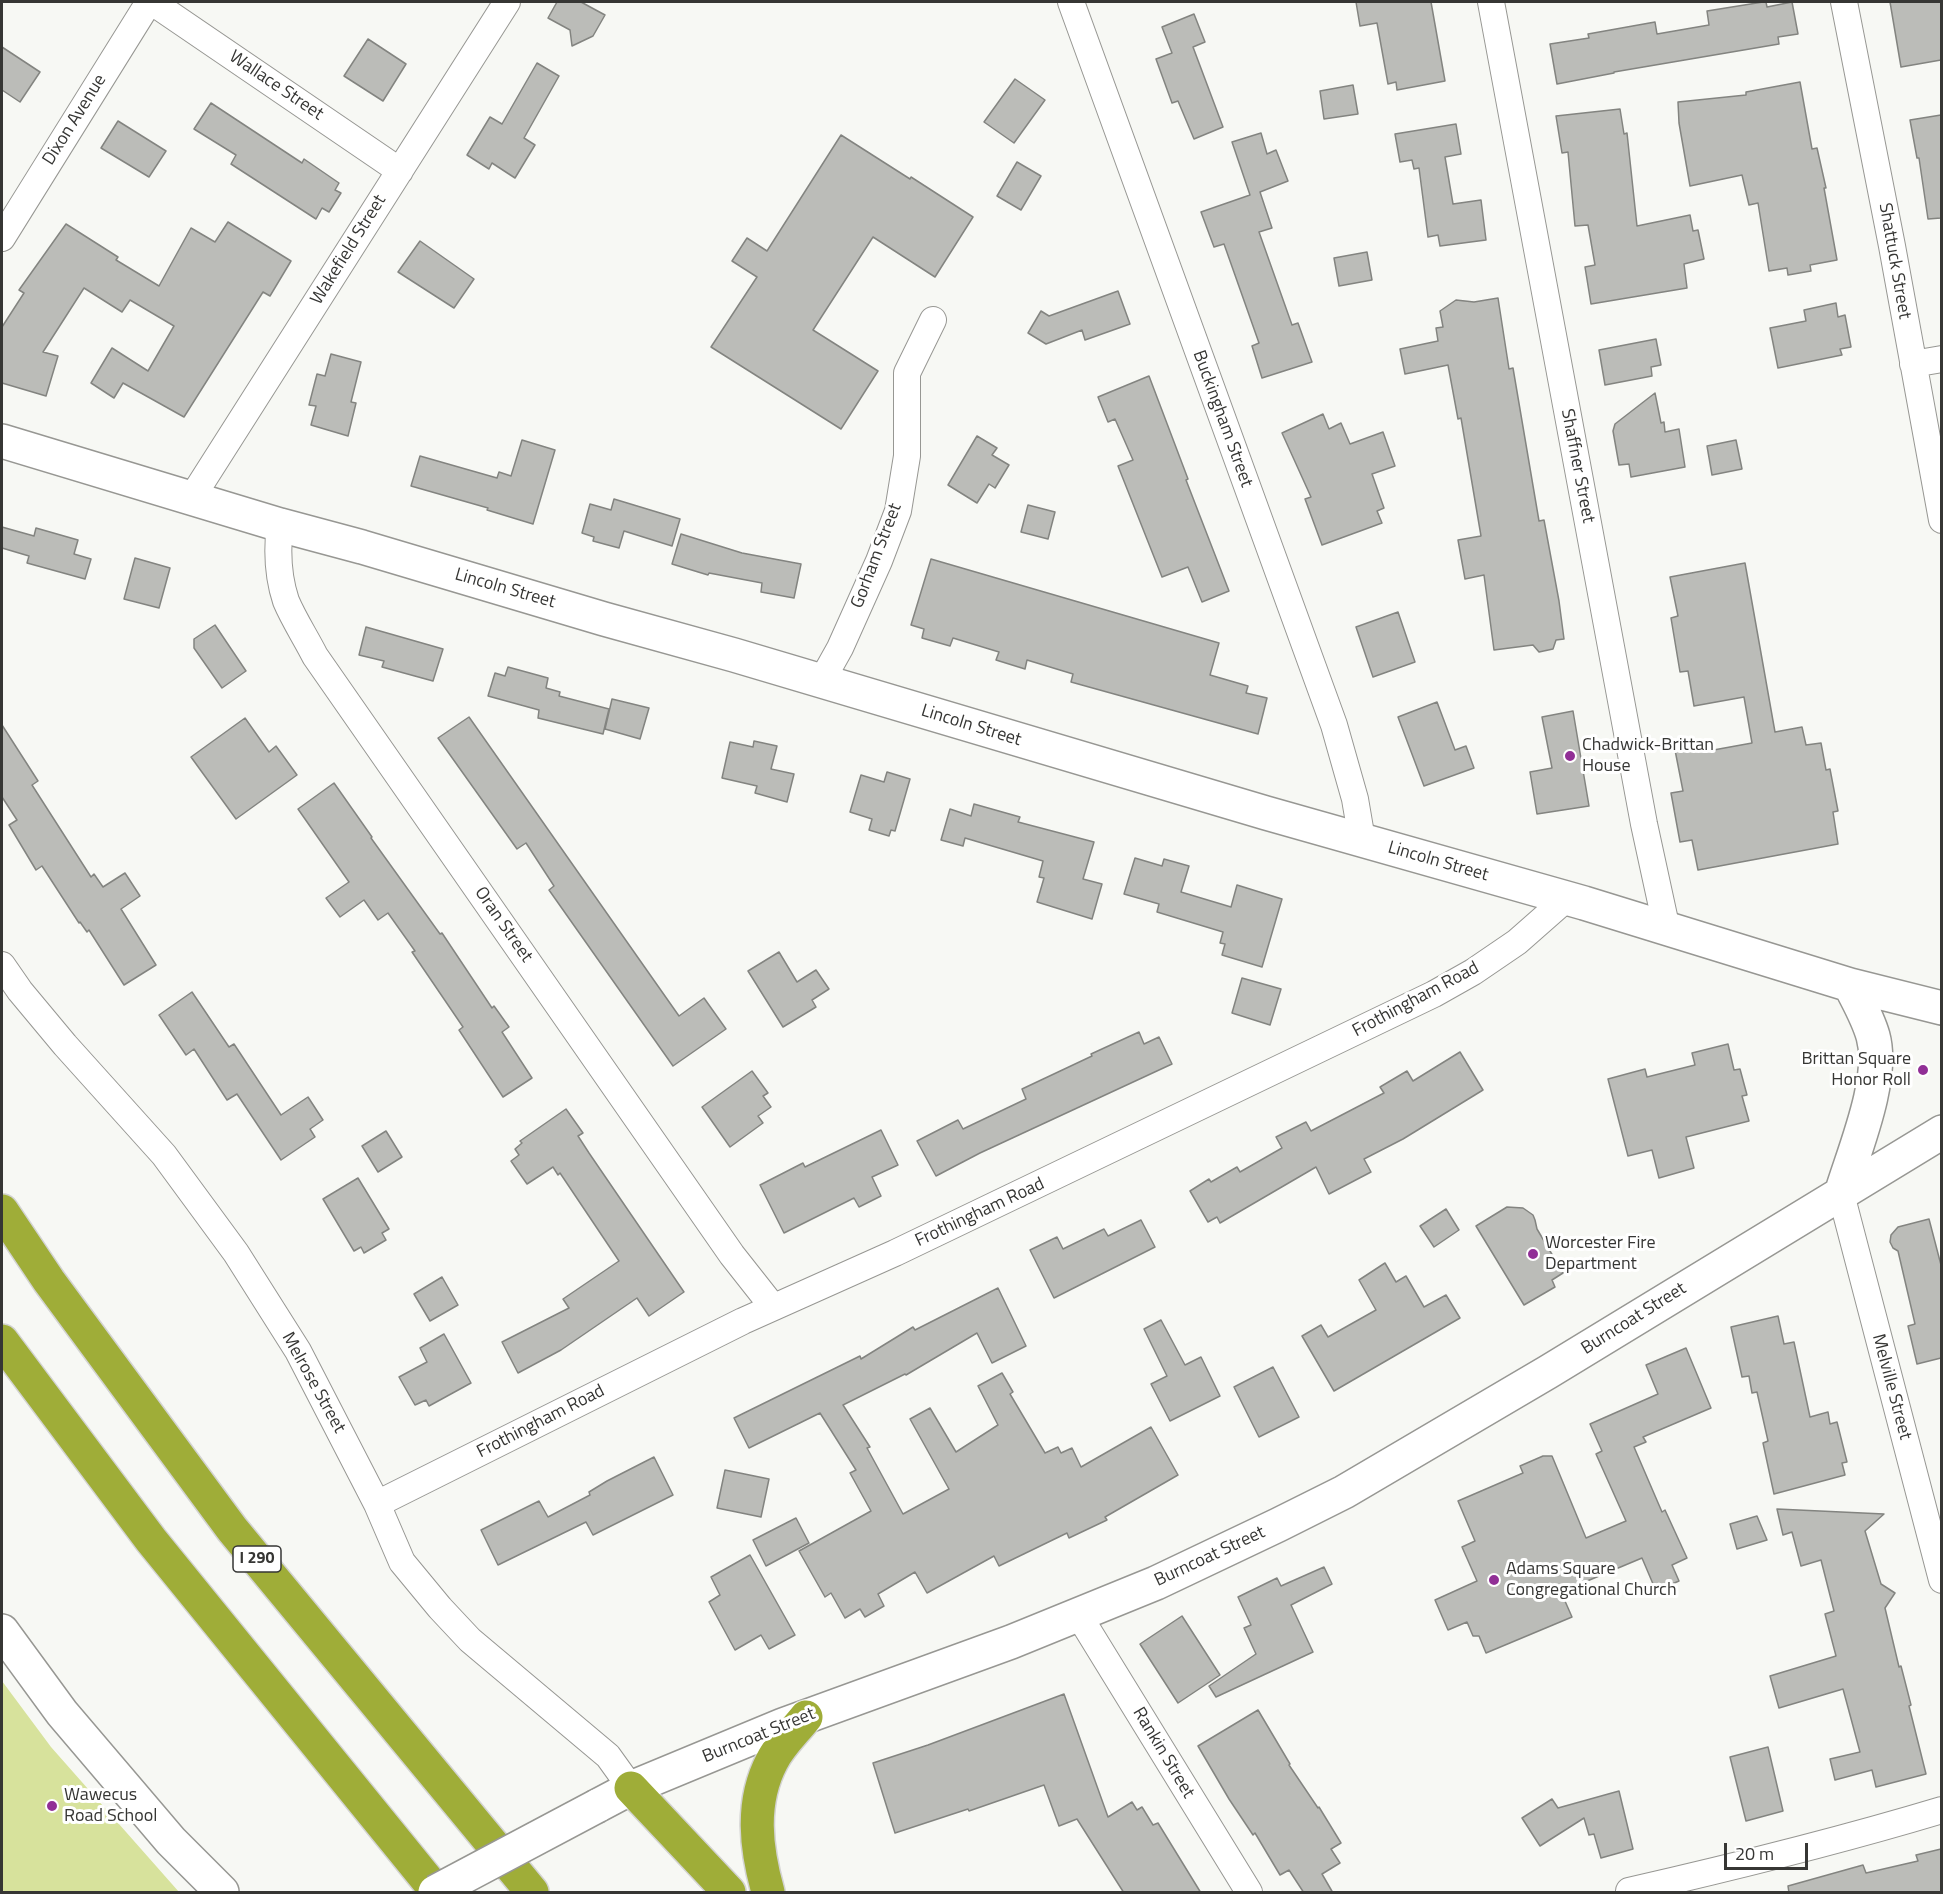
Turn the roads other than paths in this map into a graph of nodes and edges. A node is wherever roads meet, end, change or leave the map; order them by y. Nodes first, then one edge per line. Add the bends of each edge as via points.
1 (151, 2) edge
2 (507, 2) edge
3 (1071, 2) edge
4 (1491, 2) edge
5 (1844, 2) edge
6 (400, 171) junction
7 (2, 238) edge
8 (933, 320) dead end
9 (1941, 359) edge
10 (1912, 364) junction
11 (2, 441) edge
12 (191, 499) junction
13 (1941, 520) edge
14 (280, 525) junction
15 (821, 682) junction
16 (1362, 840) junction
17 (1567, 898) junction
18 (1667, 930) junction
19 (2, 964) edge
20 (1850, 985) junction
21 (1941, 1008) edge
22 (1941, 1132) edge
23 (1841, 1194) junction
24 (2, 1211) edge
25 (773, 1307) junction
26 (2, 1341) edge
27 (377, 1504) junction
28 (1933, 1512) edge
29 (1941, 1580) edge
30 (1078, 1614) junction
31 (2, 1631) edge
32 (806, 1717) junction
33 (631, 1788) junction
34 (1941, 1810) edge
35 (531, 1890) edge
36 (1629, 1891) edge
37 (222, 1893) edge
38 (436, 1893) edge
39 (729, 1893) edge
40 (768, 1893) edge
41 (1249, 1893) edge

1 - 6 street, Wallace Street
1 - 7 street, Dixon Avenue
2 - 6 street, Wakefield Street
3 - 16 street, Buckingham Street via 1334,725
4 - 18 street, Shaffner Street
5 - 10 street, Shattuck Street
6 - 12 street, Wakefield Street
8 - 15 street, Gorham Street via 907,373 907,456 898,511 840,648
9 - 10 street
10 - 13 street, Shattuck Street
11 - 12 main road, Lincoln Street
12 - 14 main road, Lincoln Street
14 - 15 main road, Lincoln Street
14 - 25 street, Oran Street via 280,572 286,600 315,656 727,1247
15 - 16 main road, Lincoln Street
16 - 17 main road, Lincoln Street
17 - 18 main road, Lincoln Street
17 - 25 street, Frothingham Road via 1517,942 1434,994 895,1253
18 - 20 main road, Lincoln Street
19 - 27 street, Melrose Street via 65,1045 164,1155 236,1252 298,1351
20 - 21 main road, Lincoln Street
20 - 23 main road via 1873,1035 1876,1061 1869,1102
22 - 23 main road, Burncoat Street
23 - 28 street, Melville Street
23 - 30 main road, Burncoat Street via 1344,1492 1156,1583
24 - 35 highway, I 290 via 232,1529
25 - 27 street, Frothingham Road
26 - 38 highway via 151,1540
27 - 33 street, Melrose Street via 402,1562 440,1608 470,1640 608,1756
28 - 29 street, Melville Street
30 - 32 main road, Burncoat Street
30 - 41 street, Rankin Street
31 - 37 main road via 62,1713 171,1841
32 - 33 main road, Burncoat Street
32 - 40 highway via 772,1760 758,1794 756,1831
33 - 38 main road, Burncoat Street, bridge
33 - 39 highway
34 - 36 street

